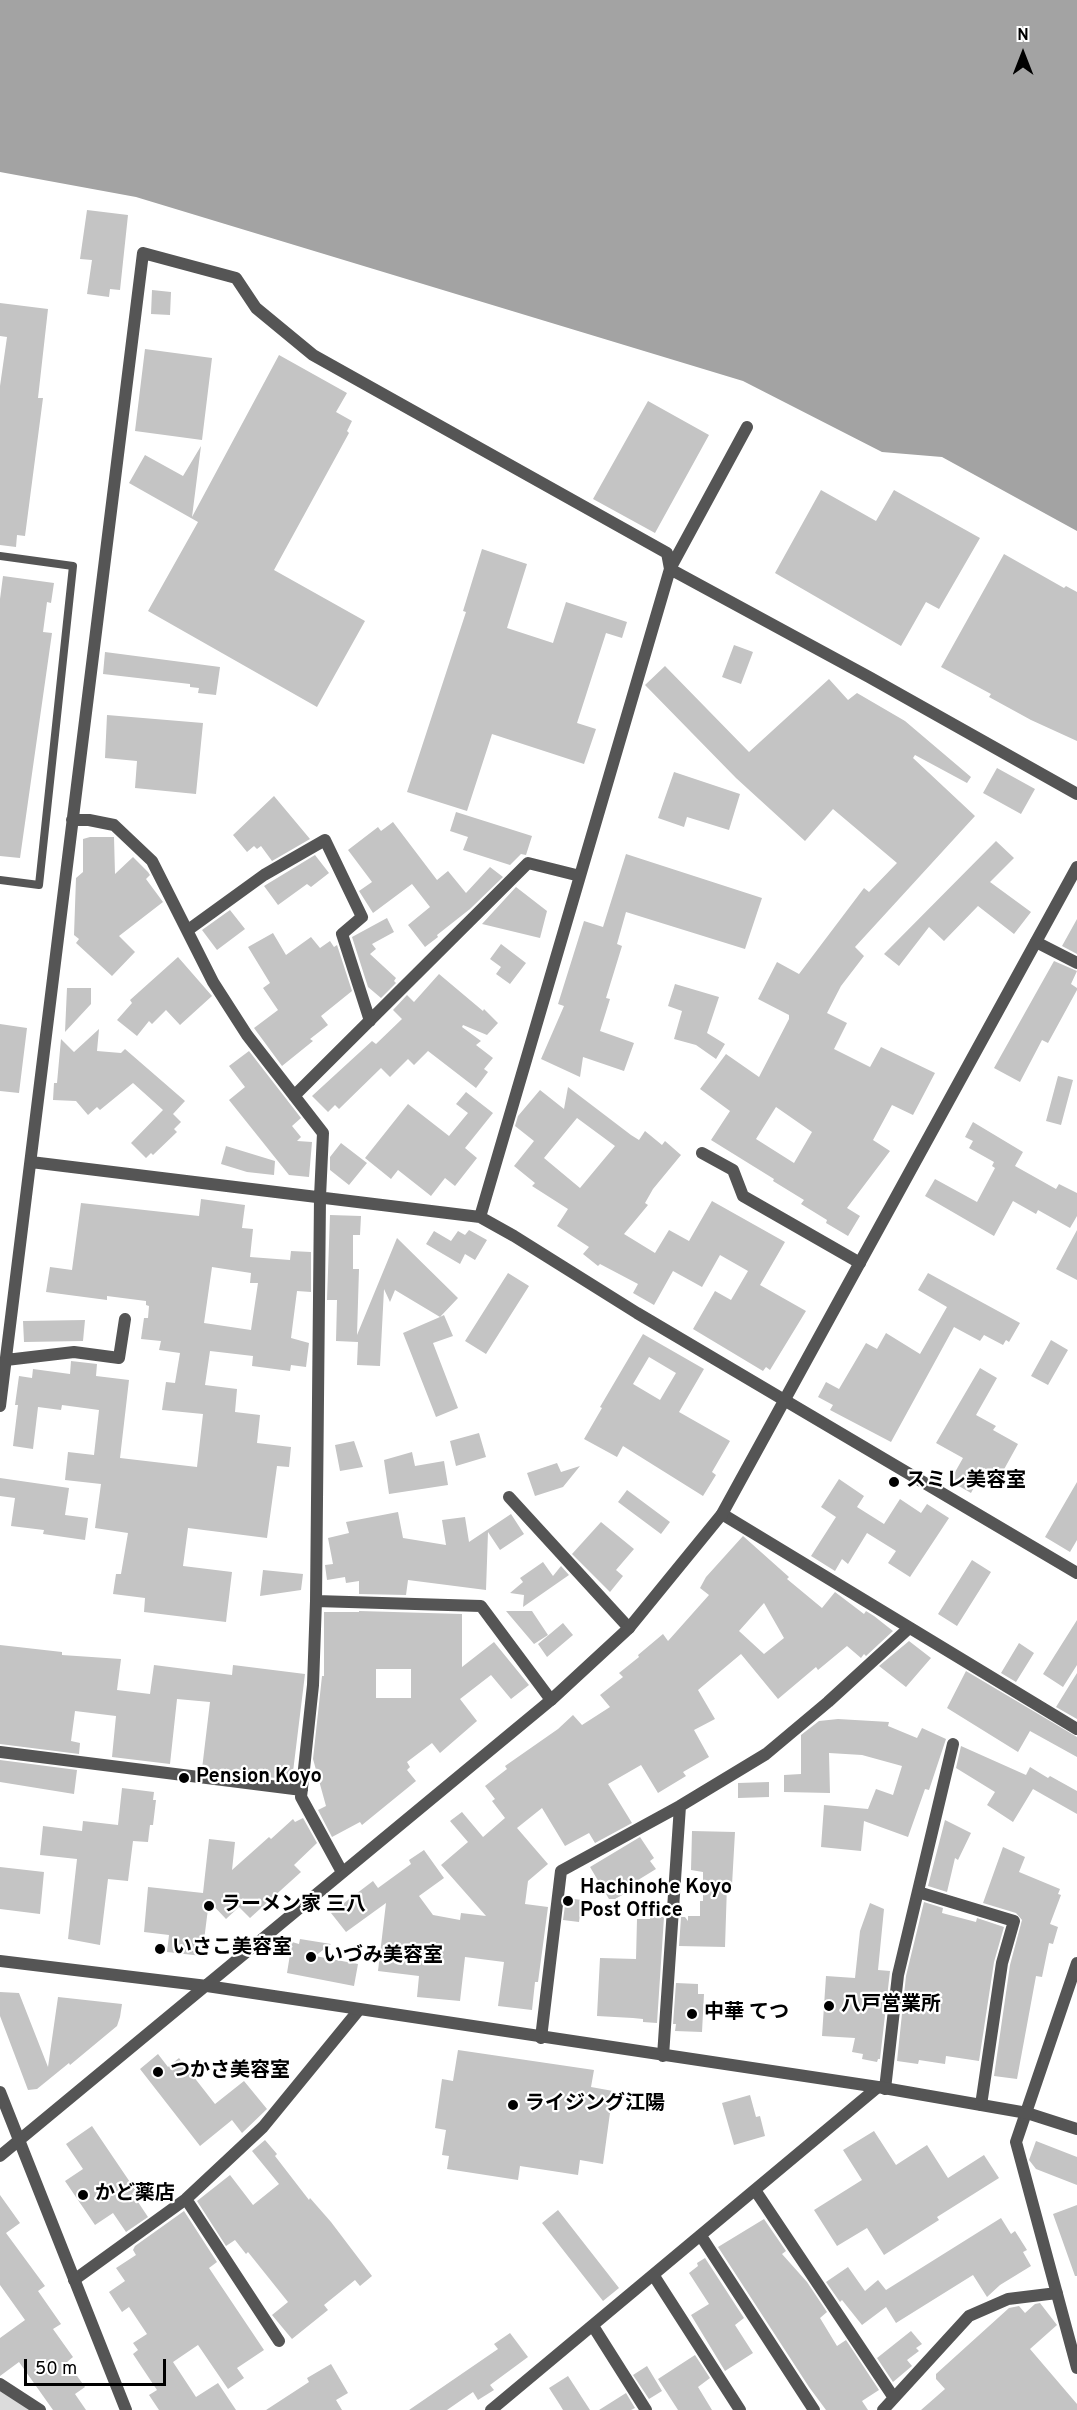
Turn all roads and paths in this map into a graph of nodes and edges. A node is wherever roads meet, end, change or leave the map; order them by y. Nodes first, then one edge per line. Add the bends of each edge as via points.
1 (747, 427) dead end
2 (0, 556) edge
3 (670, 569) junction
4 (1077, 794) edge
5 (72, 820) junction
6 (1077, 867) edge
7 (580, 876) junction
8 (0, 880) edge
9 (188, 930) junction
10 (1036, 942) junction
11 (1077, 963) edge
12 (369, 1021) junction
13 (294, 1096) junction
14 (702, 1153) dead end
15 (31, 1162) junction
16 (320, 1197) junction
17 (480, 1217) junction
18 (861, 1263) junction
19 (125, 1320) dead end
20 (6, 1360) junction
21 (785, 1401) junction
22 (0, 1406) edge
23 (509, 1497) dead end
24 (722, 1514) junction
25 (1077, 1573) edge
26 (316, 1601) junction
27 (629, 1628) junction
28 (909, 1628) junction
29 (551, 1700) junction
30 (1077, 1728) edge
31 (952, 1744) dead end
32 (0, 1752) edge
33 (302, 1790) junction
34 (680, 1806) junction
35 (342, 1872) junction
36 (918, 1892) junction
37 (0, 1961) edge
38 (1077, 1963) edge
39 (207, 1986) junction
40 (358, 2011) junction
41 (541, 2038) junction
42 (663, 2056) junction
43 (882, 2088) junction
44 (0, 2092) edge
45 (981, 2104) junction
46 (1027, 2113) junction
47 (1077, 2129) edge
48 (18, 2141) junction
49 (0, 2156) edge
50 (755, 2190) junction
51 (186, 2199) junction
52 (701, 2236) junction
53 (654, 2276) junction
54 (74, 2280) junction
55 (1057, 2293) junction
56 (593, 2326) junction
57 (279, 2341) dead end
58 (1077, 2368) edge
59 (0, 2384) edge
60 (894, 2398) junction
61 (40, 2410) edge
62 (126, 2410) edge
63 (491, 2410) edge
64 (646, 2410) edge
65 (740, 2410) edge
66 (814, 2410) edge
67 (883, 2410) edge

1 - 3 street
2 - 8 lane via 73,566 39,885
3 - 4 street
3 - 5 street via 667,553 313,355 256,308 236,278 143,253
3 - 7 street
5 - 9 street via 114,825 130,839 152,861
5 - 15 street
6 - 10 street
7 - 12 street via 528,863
7 - 17 street
9 - 12 street via 264,875 325,840 363,917 342,934
9 - 13 street via 213,982
10 - 11 street
10 - 18 street
12 - 13 street
13 - 16 street via 322,1133
14 - 18 street via 733,1170 744,1196
15 - 16 street
15 - 20 street
16 - 17 street
16 - 26 street
17 - 21 street
18 - 21 street
19 - 20 street via 118,1358 74,1352
20 - 22 street
21 - 24 street
21 - 25 street
23 - 27 street
24 - 27 street
24 - 28 street
26 - 29 street via 481,1605
26 - 33 street via 313,1684
27 - 29 street
28 - 30 street
28 - 34 street via 766,1754
29 - 35 street
31 - 36 street
32 - 33 street
33 - 35 street via 301,1797
34 - 41 street via 561,1871
34 - 42 street
35 - 39 street
36 - 43 street via 898,1975
36 - 45 street via 1014,1921 1002,1963
37 - 39 street
38 - 46 street
39 - 40 street
39 - 48 street
40 - 41 street
40 - 51 street via 263,2127
41 - 42 street
42 - 43 street
43 - 45 street
43 - 50 street
44 - 48 street
45 - 46 street
46 - 47 street
46 - 55 street via 1017,2142
48 - 49 street
48 - 54 street
50 - 52 street
50 - 60 street
51 - 54 street
51 - 57 street
52 - 53 street
52 - 66 street
53 - 56 street
53 - 65 street
54 - 62 street
55 - 58 street
55 - 60 street via 1008,2299 969,2316
56 - 63 street
56 - 64 street
59 - 61 street
60 - 67 street

